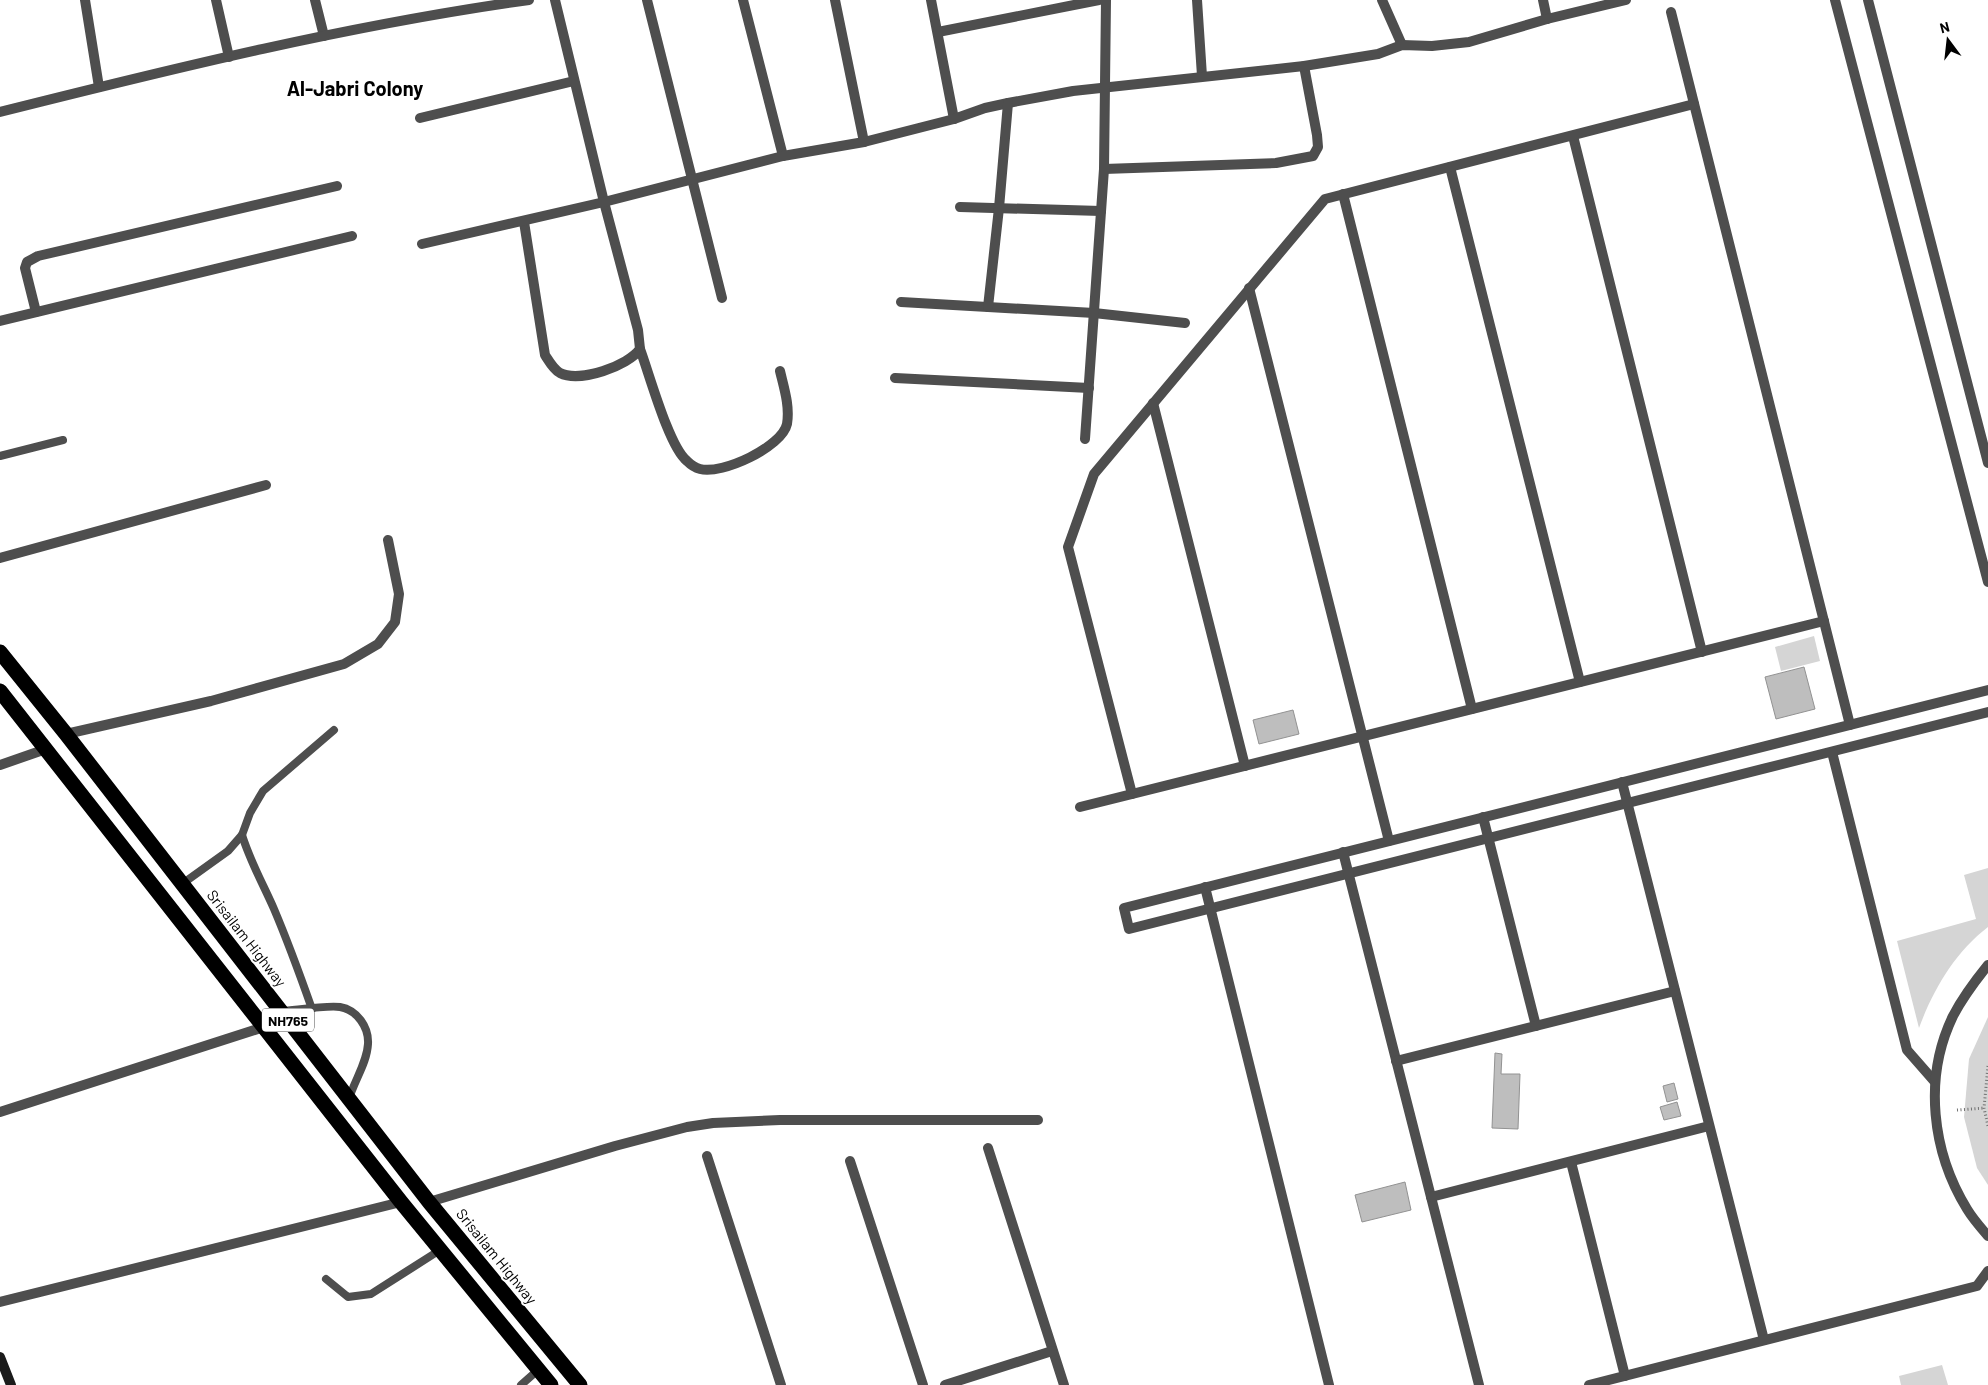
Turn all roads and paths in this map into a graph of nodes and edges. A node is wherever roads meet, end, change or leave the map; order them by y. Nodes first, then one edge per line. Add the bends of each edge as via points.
1 (85, 0) edge
2 (216, 0) edge
3 (315, 0) edge
4 (529, 0) edge
5 (555, 0) edge
6 (647, 0) edge
7 (743, 0) edge
8 (835, 0) edge
9 (931, 0) edge
10 (1099, 0) edge
11 (1106, 0) edge
12 (1197, 0) edge
13 (1382, 0) edge
14 (1543, 0) edge
15 (1626, 0) edge
16 (1835, 0) edge
17 (1868, 0) edge
18 (1671, 12) dead end
19 (1547, 19) junction
20 (938, 32) junction
21 (324, 36) junction
22 (1402, 45) junction
23 (229, 57) junction
24 (1304, 66) junction
25 (1202, 76) junction
26 (574, 81) junction
27 (99, 87) junction
28 (1106, 88) junction
29 (1008, 103) junction
30 (1694, 104) junction
31 (0, 112) edge
32 (420, 118) dead end
33 (954, 119) junction
34 (1573, 136) junction
35 (864, 142) junction
36 (784, 156) junction
37 (1450, 167) junction
38 (1104, 169) junction
39 (693, 180) junction
40 (336, 186) dead end
41 (1343, 194) junction
42 (604, 202) junction
43 (960, 207) dead end
44 (999, 208) junction
45 (1101, 212) junction
46 (524, 222) junction
47 (352, 236) dead end
48 (422, 244) dead end
49 (1249, 288) junction
50 (722, 298) dead end
51 (900, 302) dead end
52 (988, 307) junction
53 (36, 312) junction
54 (1094, 314) junction
55 (0, 321) edge
56 (1184, 323) dead end
57 (640, 349) junction
58 (780, 371) dead end
59 (895, 378) dead end
60 (1088, 388) junction
61 (1153, 403) junction
62 (1085, 439) dead end
63 (63, 440) dead end
64 (0, 456) edge
65 (1988, 463) edge
66 (266, 485) dead end
67 (388, 540) dead end
68 (0, 558) edge
69 (1988, 582) edge
70 (1824, 621) junction
71 (0, 652) edge
72 (1702, 652) junction
73 (1580, 682) junction
74 (1988, 690) edge
75 (0, 691) edge
76 (1472, 709) junction
77 (1988, 712) edge
78 (1850, 724) junction
79 (334, 730) dead end
80 (66, 734) junction
81 (1362, 736) junction
82 (46, 749) junction
83 (1832, 752) junction
84 (0, 765) edge
85 (1245, 766) junction
86 (1622, 782) junction
87 (1132, 794) junction
88 (1628, 803) junction
89 (1080, 807) dead end
90 (1483, 817) junction
91 (242, 834) junction
92 (1488, 839) junction
93 (1388, 841) junction
94 (1343, 852) junction
95 (1348, 874) junction
96 (182, 884) junction
97 (1205, 887) junction
98 (1210, 909) junction
99 (1988, 965) edge
100 (1675, 992) junction
101 (312, 1009) junction
102 (282, 1011) junction
103 (1536, 1026) junction
104 (264, 1028) junction
105 (1396, 1061) junction
106 (1988, 1066) edge
107 (1935, 1082) junction
108 (349, 1099) junction
109 (1984, 1108) junction
110 (1957, 1110) dead end
111 (0, 1112) edge
112 (1038, 1120) dead end
113 (1709, 1126) junction
114 (1988, 1126) edge
115 (988, 1148) dead end
116 (707, 1156) dead end
117 (850, 1161) dead end
118 (1571, 1162) junction
119 (1431, 1197) junction
120 (401, 1202) junction
121 (429, 1202) junction
122 (1988, 1236) edge
123 (440, 1250) junction
124 (1988, 1271) edge
125 (326, 1279) dead end
126 (0, 1302) edge
127 (1764, 1340) junction
128 (1052, 1351) junction
129 (0, 1357) edge
130 (538, 1370) junction
131 (1625, 1376) junction
132 (12, 1385) edge
133 (521, 1385) edge
134 (551, 1385) edge
135 (580, 1385) edge
136 (781, 1385) edge
137 (923, 1385) edge
138 (945, 1385) edge
139 (1064, 1385) edge
140 (1329, 1385) edge
141 (1480, 1385) edge
142 (1589, 1385) edge

1 - 27 street
2 - 23 street
3 - 21 street
4 - 21 street
5 - 26 street
6 - 39 street
7 - 36 street
8 - 35 street
9 - 20 street
10 - 20 street
11 - 28 street
12 - 25 street
13 - 22 street
14 - 19 street
15 - 19 street
16 - 69 street
17 - 65 street
18 - 30 street
19 - 22 street via 1469,42
20 - 33 street
21 - 23 street
22 - 24 street via 1378,54
23 - 27 street
24 - 25 street
24 - 38 street via 1317,135 1318,148 1313,156 1276,163
25 - 28 street
26 - 32 street
26 - 42 street
27 - 31 street
28 - 29 street
28 - 38 street
29 - 33 street
29 - 44 street
30 - 34 street
30 - 70 street
33 - 35 street
34 - 37 street
34 - 72 street
35 - 36 street
36 - 39 street
37 - 41 street
37 - 73 street
38 - 45 street
39 - 42 street
39 - 50 street
40 - 53 street via 38,256 27,262 25,268
41 - 49 street via 1325,199
41 - 76 street
42 - 46 street
42 - 57 street via 638,330
43 - 44 street
44 - 45 street
44 - 52 street
45 - 54 street
46 - 48 street
46 - 57 street via 545,354 553,368 571,376 596,373 621,365
47 - 53 street
49 - 61 street
49 - 81 street
51 - 52 street
52 - 54 street
53 - 55 street
54 - 56 street
54 - 60 street
57 - 58 street via 668,432 685,460 700,469 723,468 757,454 777,440 787,426 788,403
59 - 60 street
60 - 62 street
61 - 85 street
61 - 87 street via 1094,474 1068,547
63 - 64 lane
66 - 68 street
67 - 80 street via 399,594 395,622 378,644 344,664 211,701
70 - 72 street
70 - 78 street
71 - 80 highway, Srisailam Highway / NH765
72 - 73 street
73 - 76 street
74 - 78 street
75 - 82 highway, NH765
76 - 81 street
77 - 83 street
78 - 86 street
79 - 91 lane via 263,791
80 - 96 highway, Srisailam Highway / NH765
81 - 85 street
81 - 93 street
82 - 84 street
82 - 104 highway, NH765
83 - 88 street
83 - 107 street via 1907,1050
85 - 87 street
86 - 88 street
86 - 90 street
87 - 89 street
88 - 92 street
88 - 100 street
90 - 92 street
90 - 93 street
91 - 96 lane via 228,851
91 - 101 lane via 296,962
92 - 95 street
92 - 103 street
93 - 94 street
94 - 95 street
94 - 97 street
95 - 98 street
95 - 105 street
96 - 102 highway, Srisailam Highway / NH765
97 - 98 street
97 - 98 street via 1124,908 1129,929
98 - 140 street
99 - 107 street via 1953,1016 1941,1048
100 - 103 street
100 - 113 street
101 - 102 lane
101 - 108 lane via 340,1007 351,1011 366,1029 368,1044
102 - 108 highway, Srisailam Highway / NH765
103 - 105 street
104 - 111 street
104 - 120 highway, NH765
105 - 119 street
106 - 109 path
107 - 122 street via 1935,1116 1940,1149 1951,1181
108 - 121 highway, Srisailam Highway / NH765
109 - 110 path
109 - 114 path
112 - 121 street via 713,1123 624,1143
113 - 118 street
113 - 127 street
115 - 128 street
116 - 136 street
117 - 137 street
118 - 119 street
118 - 131 street
119 - 141 street
120 - 123 highway, NH765
120 - 126 street
121 - 135 highway, Srisailam Highway / NH765
123 - 125 lane via 366,1295 348,1297
123 - 130 highway, NH765
124 - 127 street via 1977,1286
127 - 131 street
128 - 138 street
128 - 139 street
129 - 132 street
130 - 133 lane
130 - 134 highway, NH765
131 - 142 street

